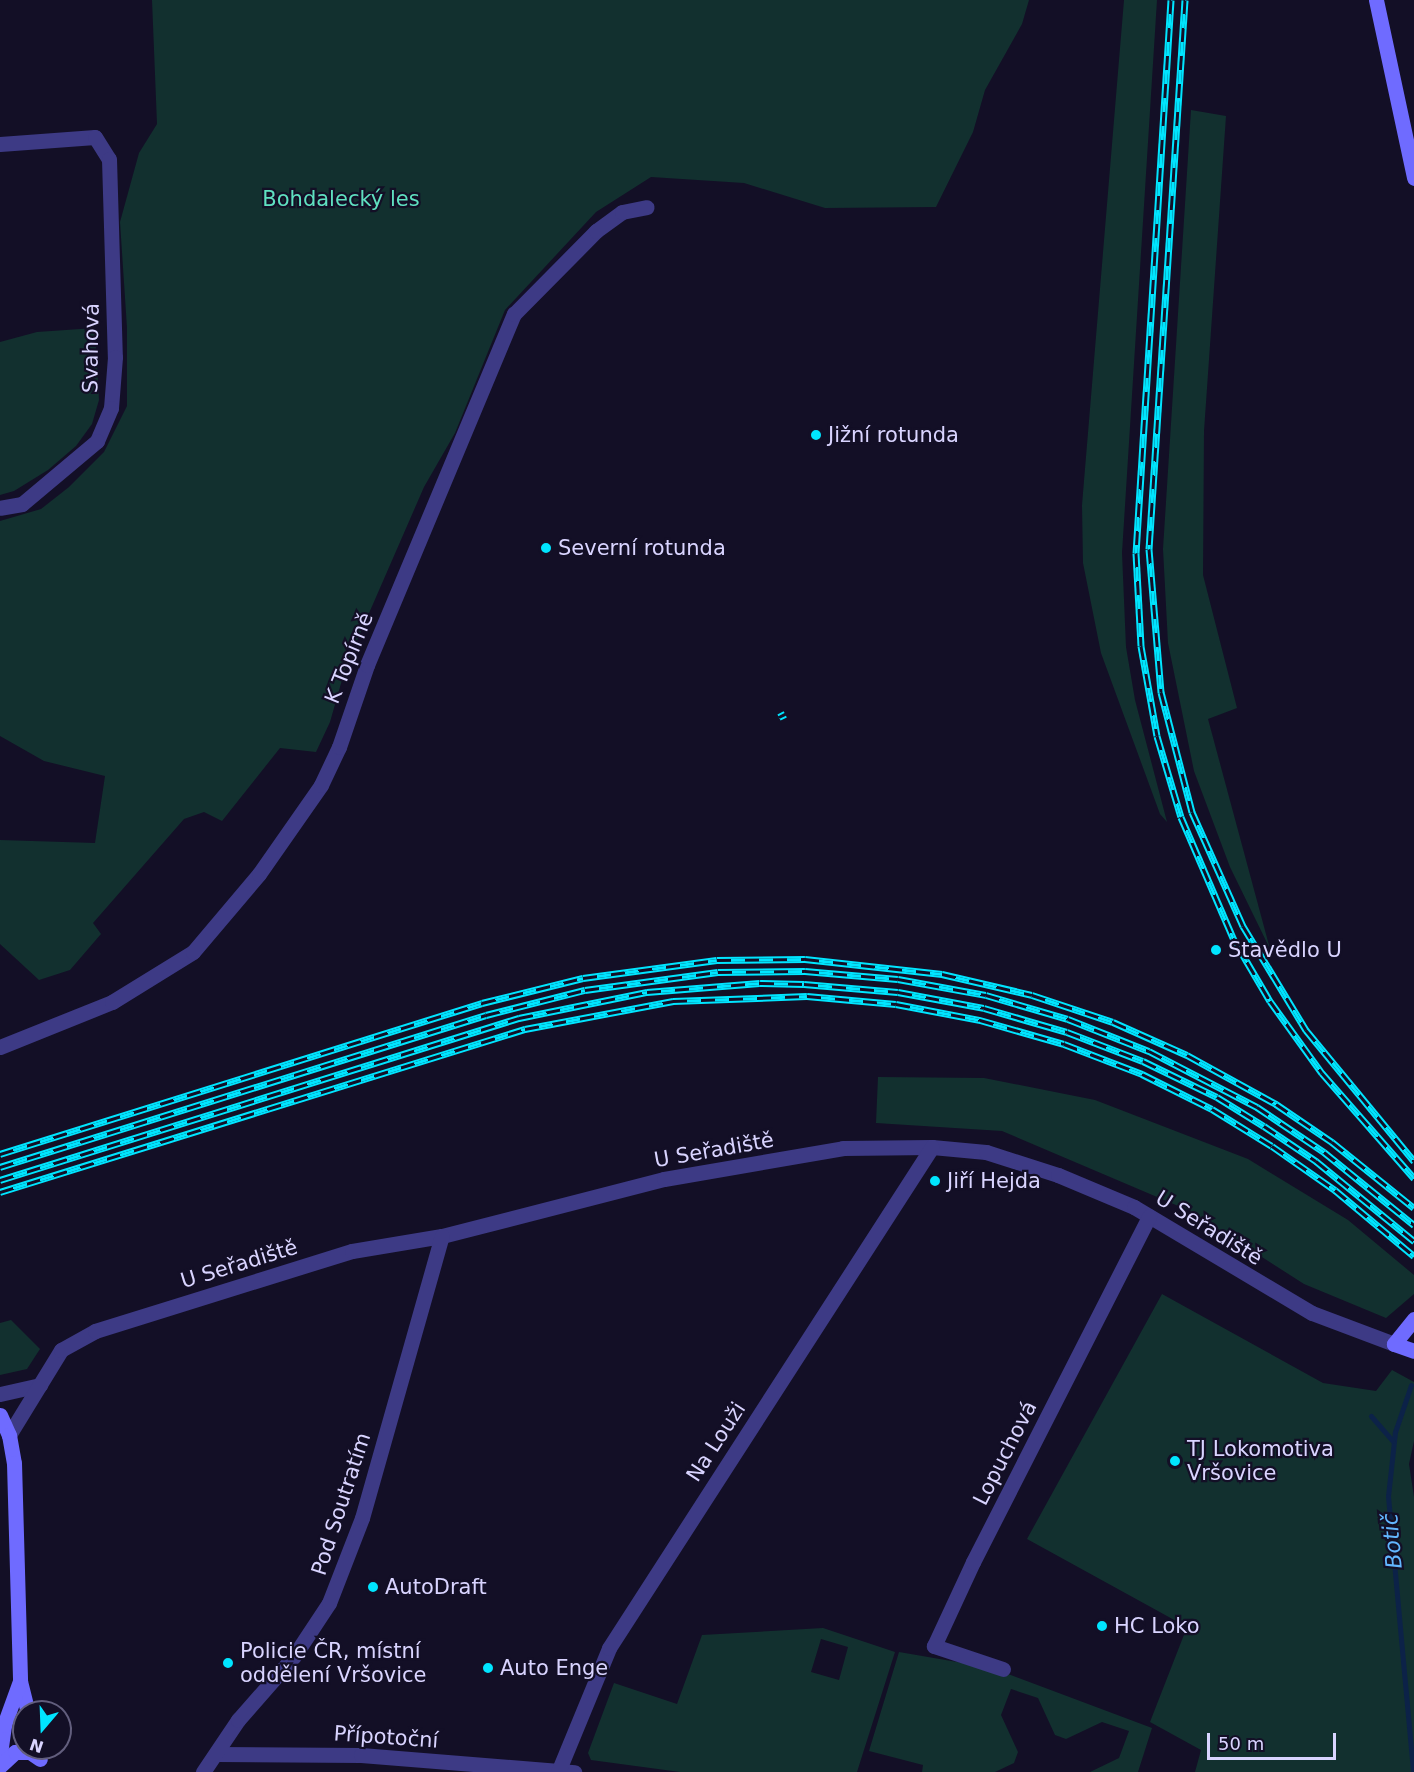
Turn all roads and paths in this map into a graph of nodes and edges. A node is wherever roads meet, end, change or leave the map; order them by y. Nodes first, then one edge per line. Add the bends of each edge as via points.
1 (1376, 0) edge
2 (0, 144) edge
3 (1414, 178) edge
4 (647, 207) dead end
5 (0, 508) edge
6 (0, 1047) edge
7 (932, 1146) junction
8 (1149, 1216) junction
9 (442, 1236) junction
10 (1414, 1319) edge
11 (1394, 1344) junction
12 (1414, 1351) edge
13 (40, 1385) junction
14 (0, 1394) edge
15 (0, 1415) edge
16 (9, 1435) junction
17 (1003, 1669) dead end
18 (20, 1681) junction
19 (25, 1700) edge
20 (0, 1754) edge
21 (217, 1754) junction
22 (12, 1755) edge
23 (0, 1766) edge
24 (564, 1771) edge
25 (203, 1772) edge

1 - 3 street
2 - 5 street, Svahová via 96,137 109,159 115,357 111,408 97,441 22,504
4 - 6 street, K Topírně via 622,212 596,231 514,314 363,675 339,747 321,785 259,874 193,952 112,1002
7 - 8 street, U Seřadiště via 986,1152 1058,1175
7 - 9 street, U Seřadiště via 843,1148 664,1179
7 - 24 street, Na Louži via 609,1648
8 - 11 street, U Seřadiště via 1312,1313
8 - 17 street, Lopuchová via 934,1646
9 - 13 street, U Seřadiště via 352,1251 95,1331 61,1350
9 - 21 street, Pod Soutratím via 362,1518 329,1603 294,1656 238,1720
10 - 11 street
11 - 12 street
13 - 14 street
13 - 16 street, U Seřadiště
15 - 16 street
16 - 18 street via 14,1463
18 - 19 street
18 - 20 street via 4,1725
21 - 24 street, Přípotoční via 361,1755
21 - 25 street
22 - 23 street

